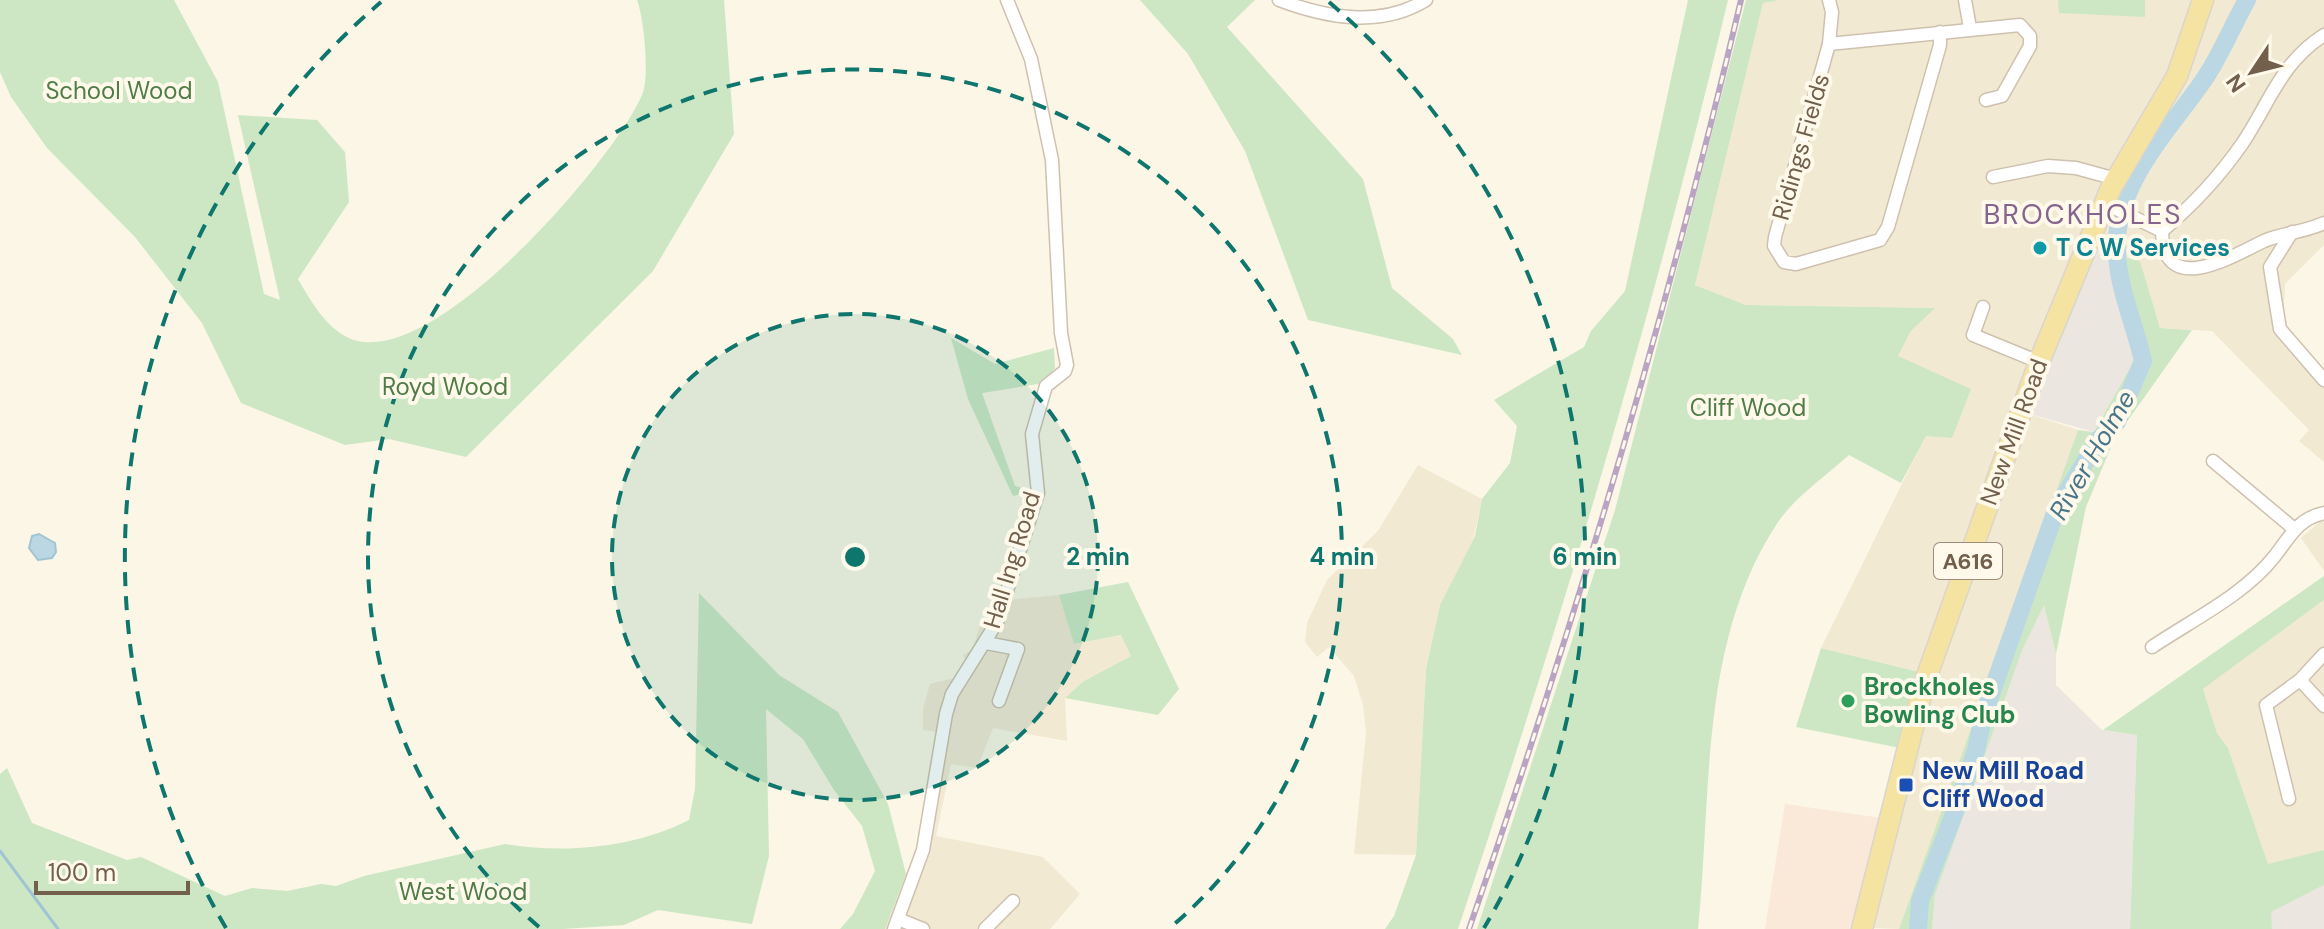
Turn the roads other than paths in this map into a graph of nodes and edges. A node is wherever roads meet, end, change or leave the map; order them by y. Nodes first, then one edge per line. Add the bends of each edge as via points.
1 (1007, 0) edge
2 (1279, 0) edge
3 (1426, 0) edge
4 (1829, 0) edge
5 (1965, 0) edge
6 (2203, 0) edge
7 (1970, 28) junction
8 (1940, 32) junction
9 (2324, 35) edge
10 (1829, 44) junction
11 (1986, 100) dead end
12 (1993, 177) dead end
13 (2116, 179) junction
14 (2108, 206) junction
15 (2324, 223) edge
16 (2162, 231) junction
17 (2292, 232) junction
18 (1983, 307) dead end
19 (2039, 362) junction
20 (2324, 380) edge
21 (2213, 461) dead end
22 (2324, 513) edge
23 (2293, 528) junction
24 (986, 643) junction
25 (2152, 647) dead end
26 (2324, 654) edge
27 (2300, 680) junction
28 (999, 701) dead end
29 (2324, 706) edge
30 (2289, 799) dead end
31 (1013, 901) dead end
32 (896, 924) edge
33 (923, 929) edge
34 (985, 929) edge
35 (1862, 929) edge

1 - 24 street, Hall Ing Road via 1031,59 1052,160 1067,365 1046,386 1032,434 1038,493
2 - 3 street via 1362,19 1395,15
4 - 10 street, Ridings Fields
5 - 7 street
6 - 13 main road, New Mill Road / A616 via 2177,76
7 - 8 street
7 - 11 street via 2020,25 2030,36 2008,89
8 - 10 street
8 - 10 street, Ridings Fields via 1919,124 1880,240 1796,264 1784,262 1775,237
9 - 16 street via 2285,70 2219,176
12 - 13 street via 2048,166
13 - 14 main road, New Mill Road / A616
14 - 16 street
14 - 19 main road, New Mill Road / A616
15 - 17 street
16 - 17 street via 2167,255 2203,270
17 - 20 street via 2270,267 2280,329
18 - 19 street via 1973,335
19 - 35 main road, New Mill Road / A616 via 1924,684
21 - 23 street
22 - 23 street
23 - 25 street via 2273,559 2237,590
24 - 28 street via 1018,649
24 - 32 street, Hall Ing Road via 952,694 923,850
26 - 27 street
27 - 29 street
27 - 30 street via 2266,705
31 - 34 street
32 - 33 street

